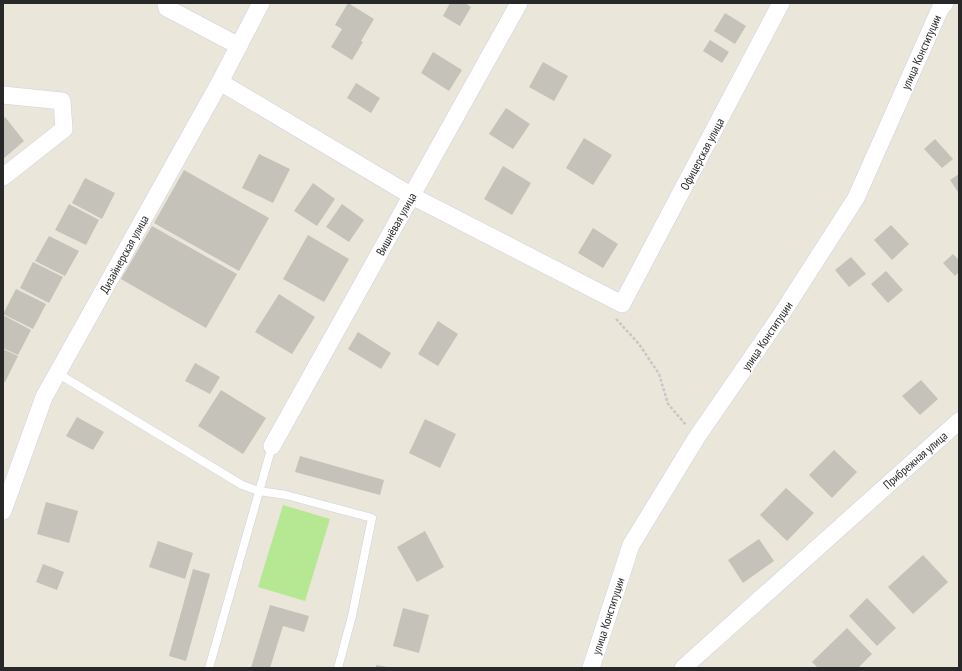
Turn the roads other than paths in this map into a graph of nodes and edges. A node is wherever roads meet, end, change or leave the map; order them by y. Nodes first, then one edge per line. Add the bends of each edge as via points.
1 (166, 3) edge
2 (261, 3) edge
3 (519, 3) edge
4 (945, 3) edge
5 (781, 4) edge
6 (239, 46) junction
7 (220, 82) junction
8 (3, 95) edge
9 (3, 176) edge
10 (412, 196) junction
11 (57, 373) junction
12 (959, 421) edge
13 (272, 446) joint
14 (259, 492) junction
15 (3, 511) edge
16 (209, 668) edge
17 (338, 668) edge
18 (591, 668) edge
19 (683, 668) edge

1 - 6 street via 167,8
2 - 6 street, Дизайнерская улица
3 - 10 street, Вишнёвая улица
4 - 18 street, улица Конституции via 940,9 856,198 780,318 697,437 631,546
5 - 10 street, Офицерская улица via 622,304
6 - 7 street, Дизайнерская улица
7 - 10 street
7 - 11 street, Дизайнерская улица
8 - 9 street via 62,101 64,129
10 - 13 street, Вишнёвая улица
11 - 14 lane
11 - 15 street, Дизайнерская улица via 44,397
12 - 19 street, Прибрежная улица
13 - 14 lane
14 - 16 lane
14 - 17 lane via 286,495 372,518 352,616

